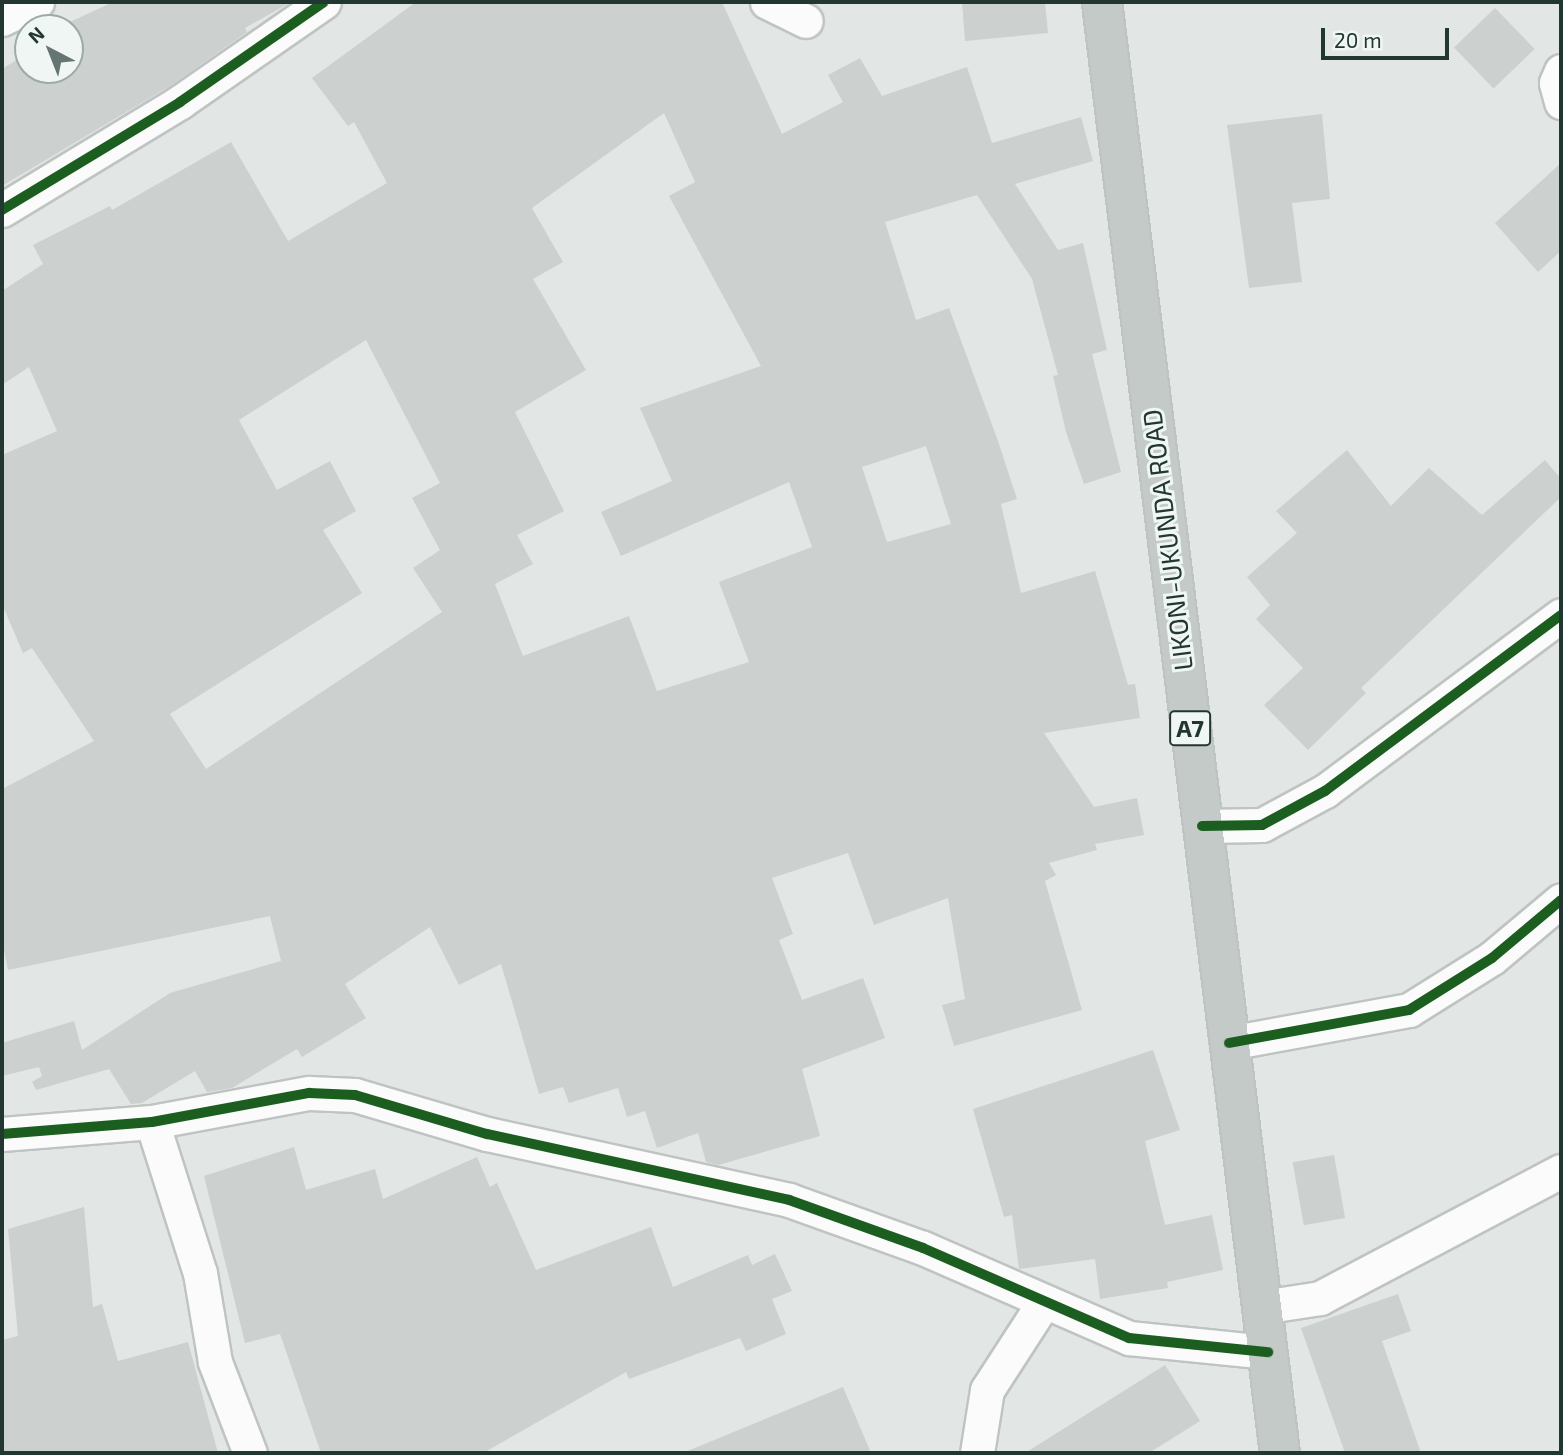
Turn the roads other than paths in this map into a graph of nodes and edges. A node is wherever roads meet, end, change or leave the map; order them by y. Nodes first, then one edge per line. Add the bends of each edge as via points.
1 (37, 2) edge
2 (324, 2) edge
3 (767, 2) edge
4 (1102, 2) edge
5 (2, 19) edge
6 (806, 21) dead end
7 (1561, 71) edge
8 (1561, 102) edge
9 (2, 210) edge
10 (1561, 615) edge
11 (1202, 827) junction
12 (1561, 900) edge
13 (1229, 1043) junction
14 (152, 1122) junction
15 (2, 1134) edge
16 (1561, 1171) edge
17 (1044, 1303) junction
18 (1262, 1307) junction
19 (1268, 1352) junction
20 (250, 1453) edge
21 (977, 1453) edge
22 (1280, 1453) edge

1 - 5 street
2 - 9 street via 180,102
3 - 6 street
4 - 11 highway, LIKONI-UKUNDA ROAD / A7
7 - 8 street via 1556,83
10 - 11 street via 1325,791 1262,825
11 - 13 highway, LIKONI-UKUNDA ROAD / A7
12 - 13 street via 1492,958 1409,1010
13 - 18 highway, LIKONI-UKUNDA ROAD / A7
14 - 15 street
14 - 17 street via 309,1093 355,1095 487,1134 789,1200 923,1248
14 - 20 street via 200,1273 215,1362
16 - 18 street via 1320,1298
17 - 19 street via 1129,1338
17 - 21 street via 987,1390
18 - 19 highway, LIKONI-UKUNDA ROAD / A7
19 - 22 highway, LIKONI-UKUNDA ROAD / A7

